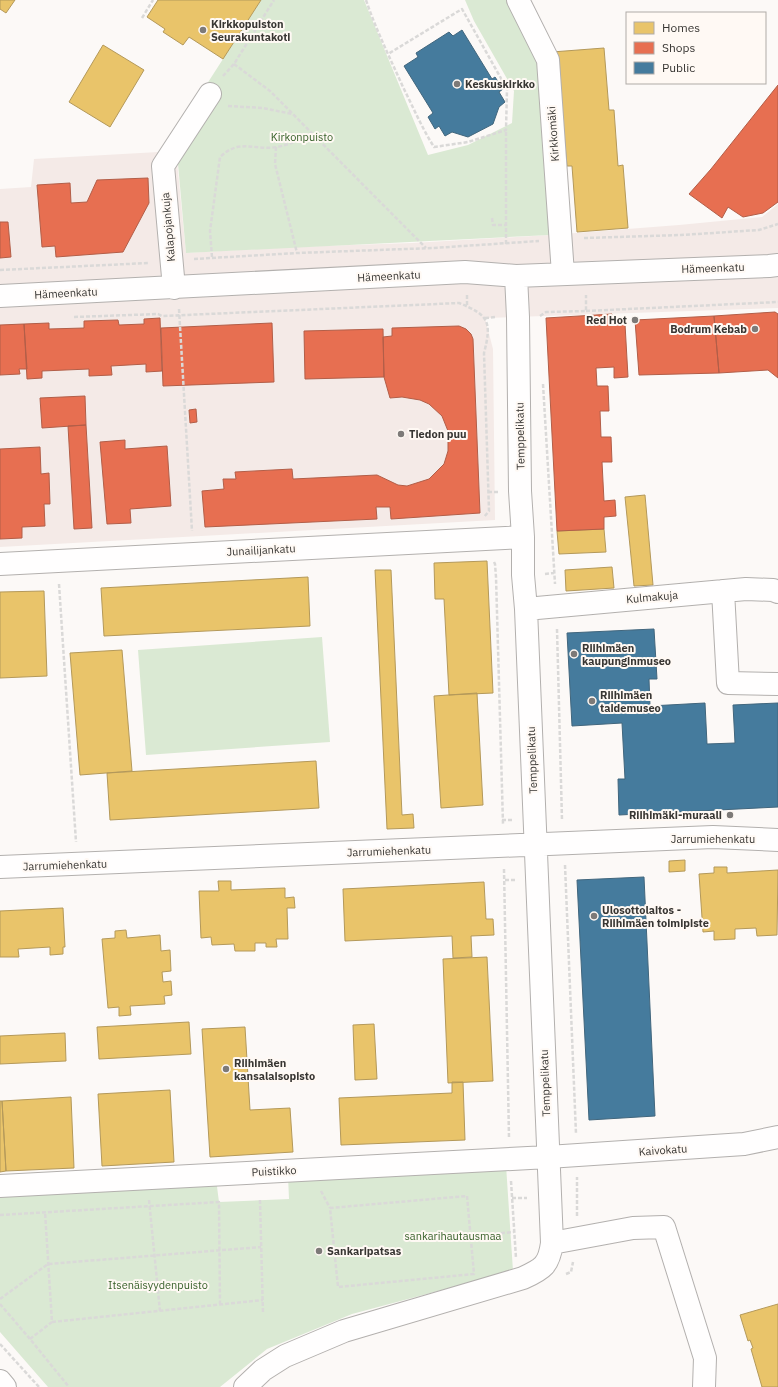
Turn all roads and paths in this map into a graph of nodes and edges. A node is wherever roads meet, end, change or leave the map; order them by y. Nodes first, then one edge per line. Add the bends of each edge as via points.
1 (153, 0) edge
2 (274, 0) edge
3 (366, 0) edge
4 (518, 0) edge
5 (142, 18) dead end
6 (388, 54) junction
7 (234, 64) junction
8 (226, 72) dead end
9 (206, 100) joint
10 (293, 114) junction
11 (506, 130) junction
12 (312, 134) junction
13 (276, 148) junction
14 (492, 218) dead end
15 (778, 224) edge
16 (506, 225) junction
17 (560, 240) junction
18 (506, 244) junction
19 (426, 248) junction
20 (297, 253) junction
21 (212, 258) junction
22 (171, 260) junction
23 (778, 265) edge
24 (0, 270) edge
25 (563, 274) junction
26 (516, 276) junction
27 (174, 288) junction
28 (0, 296) edge
29 (778, 302) edge
30 (586, 310) dead end
31 (152, 314) dead end
32 (180, 315) junction
33 (540, 316) dead end
34 (518, 317) junction
35 (485, 318) junction
36 (543, 380) dead end
37 (523, 537) junction
38 (486, 538) junction
39 (193, 554) junction
40 (57, 561) junction
41 (0, 564) edge
42 (723, 591) junction
43 (778, 592) edge
44 (556, 606) junction
45 (526, 609) junction
46 (778, 684) edge
47 (778, 840) edge
48 (564, 843) junction
49 (535, 844) junction
50 (504, 846) junction
51 (78, 864) junction
52 (0, 867) edge
53 (778, 1137) edge
54 (577, 1155) junction
55 (548, 1157) junction
56 (509, 1159) junction
57 (148, 1178) junction
58 (0, 1186) edge
59 (260, 1200) dead end
60 (150, 1206) junction
61 (45, 1212) junction
62 (0, 1215) edge
63 (514, 1232) junction
64 (471, 1236) junction
65 (577, 1239) junction
66 (552, 1243) junction
67 (261, 1247) junction
68 (219, 1250) junction
69 (154, 1255) junction
70 (48, 1264) junction
71 (563, 1275) dead end
72 (523, 1278) junction
73 (0, 1299) edge
74 (263, 1300) junction
75 (0, 1304) edge
76 (220, 1304) junction
77 (160, 1311) junction
78 (263, 1314) dead end
79 (52, 1322) junction
80 (30, 1339) junction
81 (0, 1344) edge
82 (0, 1381) edge
83 (5, 1387) edge
84 (39, 1387) edge
85 (69, 1387) edge
86 (245, 1387) edge
87 (704, 1387) edge

1 - 5 path
2 - 7 path
3 - 6 path
4 - 17 street, Kirkkomäki via 548,60
6 - 11 path via 425,133 434,146 468,142
6 - 11 path via 462,9 507,89
7 - 8 path
7 - 10 path via 270,91
9 - 10 path
9 - 22 street, Kalapojankuja via 163,166
10 - 12 path
11 - 16 path
12 - 13 path
12 - 19 path
13 - 20 path via 276,164
13 - 21 path via 244,146 228,150 220,157 210,231
14 - 16 path via 493,225
15 - 17 path via 759,230
16 - 18 path
17 - 18 path
17 - 25 street, Kirkkomäki
18 - 19 path
19 - 20 path
20 - 21 path
21 - 22 path
22 - 24 path
22 - 27 street, Kalapojankuja
23 - 25 street, Hämeenkatu
25 - 26 street, Hämeenkatu
26 - 27 street, Hämeenkatu via 465,272
26 - 34 street, Temppelikatu
27 - 28 street, Hämeenkatu
27 - 32 path
29 - 30 path
31 - 32 path
32 - 35 path via 459,303 476,310
32 - 39 path
33 - 34 path
34 - 35 path
34 - 37 street, Temppelikatu
35 - 38 path via 489,333 484,353 489,511 484,517
36 - 44 path
37 - 38 street, Junailijankatu
37 - 45 street, Temppelikatu
38 - 39 street, Junailijankatu
38 - 50 path via 487,557 495,564 496,576
39 - 40 street, Junailijankatu
40 - 41 street, Junailijankatu
40 - 51 path
42 - 43 street, Kulmakuja via 759,588
42 - 44 street, Kulmakuja
42 - 46 street via 728,683
44 - 45 street, Kulmakuja
44 - 48 path
45 - 49 street, Temppelikatu
47 - 48 street, Jarrumiehenkatu via 713,837
48 - 49 street, Jarrumiehenkatu
48 - 54 path
49 - 50 street, Jarrumiehenkatu
49 - 55 street, Temppelikatu
50 - 51 street, Jarrumiehenkatu
50 - 56 path
51 - 52 street, Jarrumiehenkatu
53 - 54 street, Kaivokatu via 744,1144
54 - 55 street, Kaivokatu
54 - 65 path
55 - 56 street, Puistikko
55 - 66 street, Temppelikatu
56 - 57 street, Puistikko
56 - 63 path
57 - 58 street, Puistikko
57 - 60 path
59 - 67 path
60 - 61 path
60 - 68 path via 219,1202
60 - 69 path
61 - 62 path
61 - 70 path
63 - 64 path
63 - 72 path via 516,1257
64 - 64 path via 474,1274 338,1287 330,1208 467,1196
65 - 66 street
65 - 71 path via 571,1272
65 - 87 street via 633,1228 664,1227 705,1358
66 - 72 street via 550,1255 544,1266
67 - 68 path
67 - 74 path
68 - 69 path
68 - 76 path
69 - 70 path
69 - 77 path
70 - 73 path
70 - 79 path
72 - 86 street via 344,1331 285,1356
74 - 76 path
74 - 78 path
75 - 80 path
76 - 77 path
77 - 79 path
79 - 80 path
80 - 85 path
81 - 84 path
82 - 83 street

